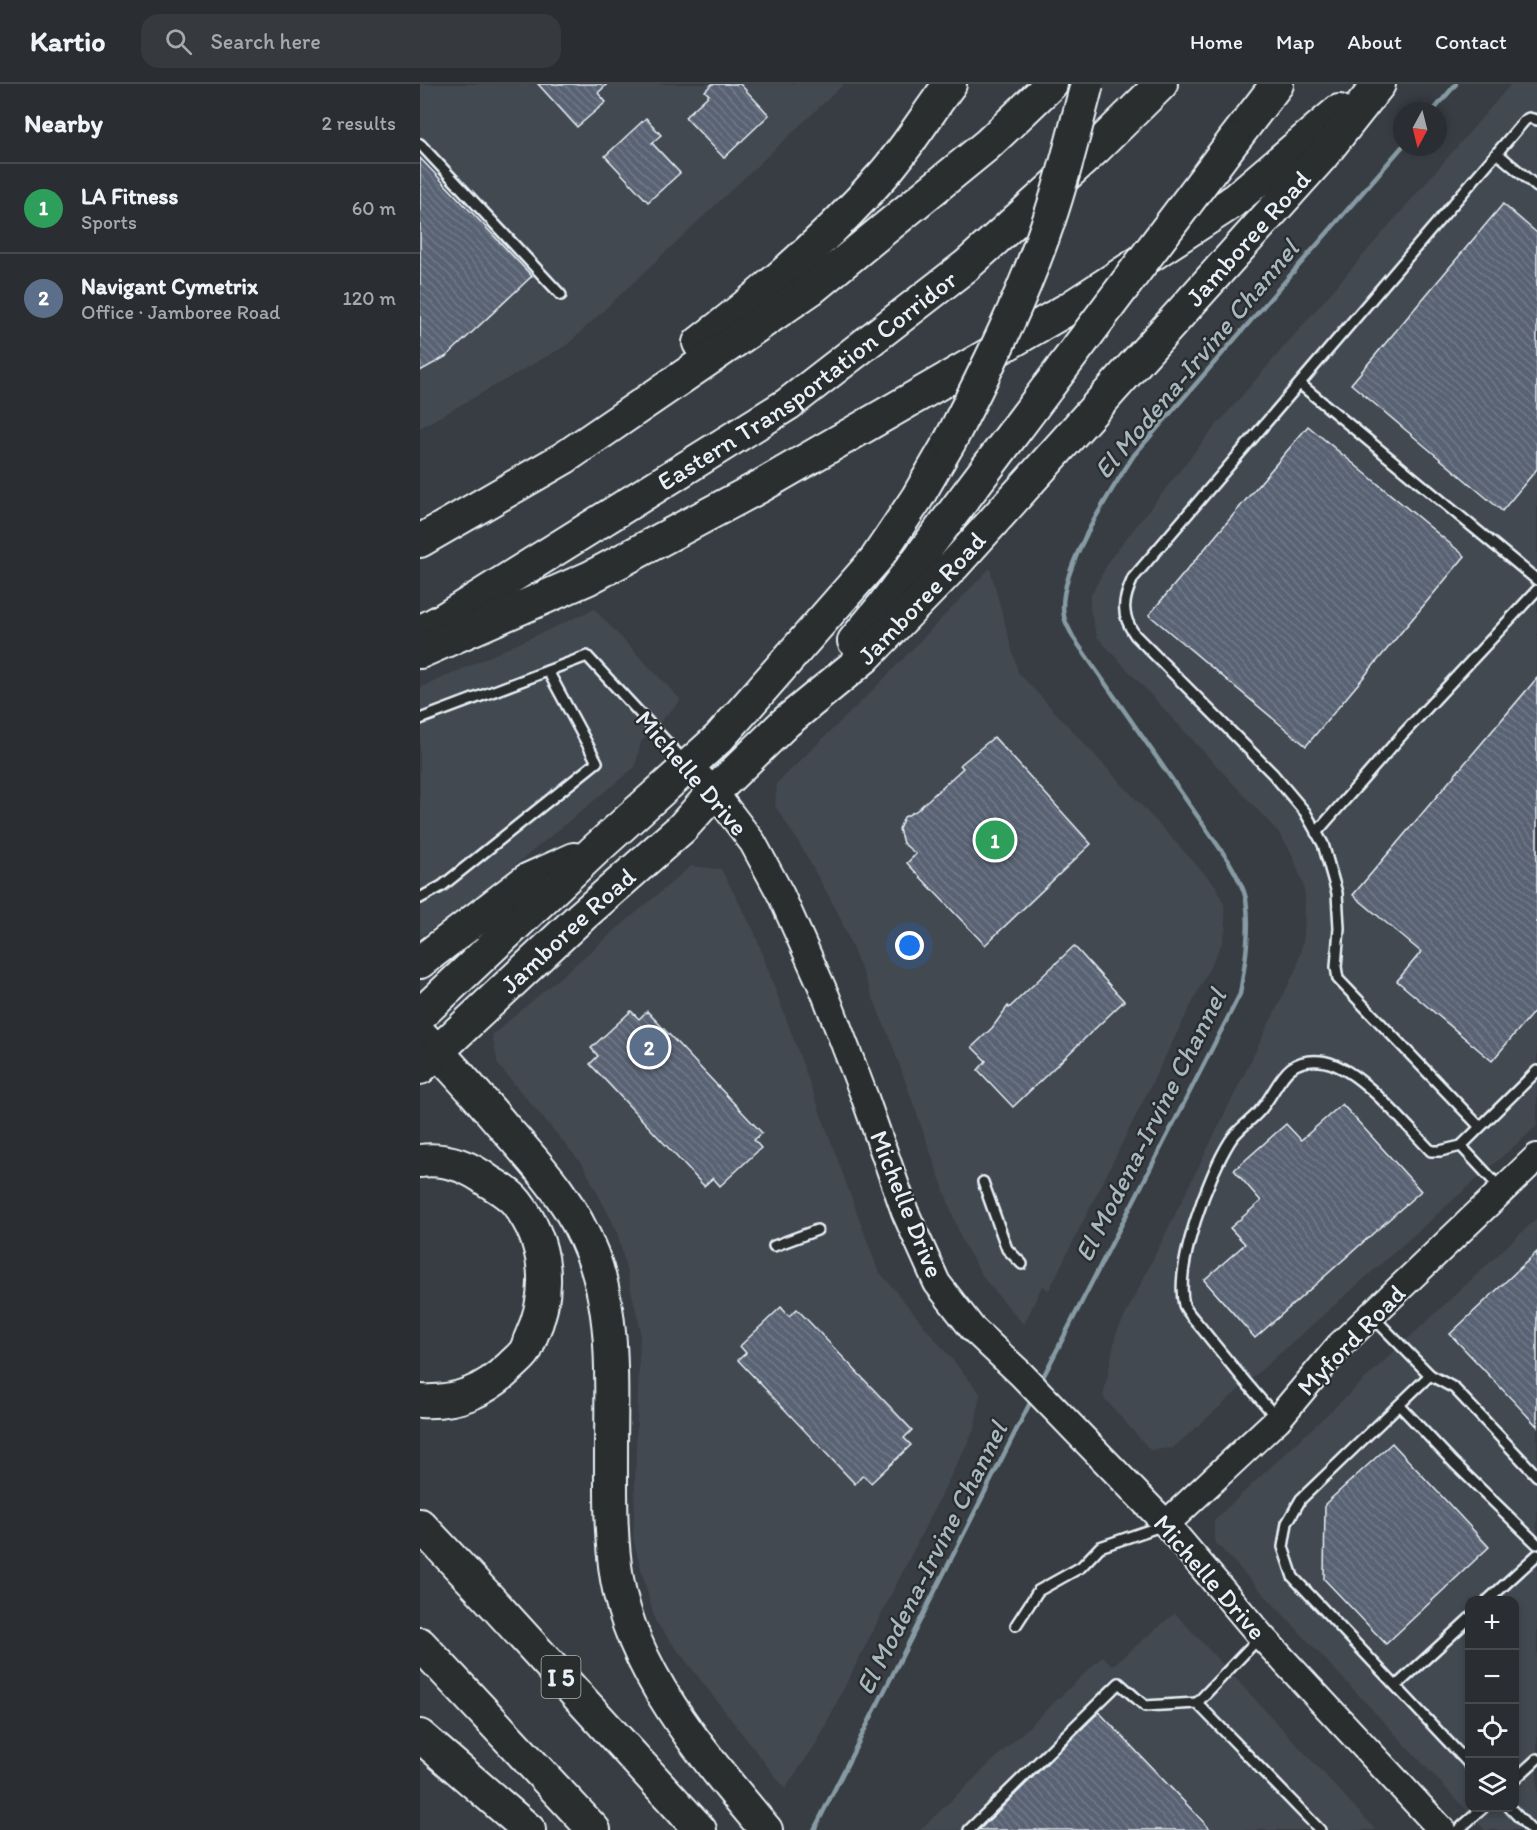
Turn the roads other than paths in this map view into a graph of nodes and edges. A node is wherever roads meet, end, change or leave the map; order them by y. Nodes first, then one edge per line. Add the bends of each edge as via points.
1 (950, 84) edge
2 (1051, 84) edge
3 (1087, 84) edge
4 (1161, 84) edge
5 (1277, 84) edge
6 (1368, 84) edge
7 (1379, 84) edge
8 (1537, 120) edge
9 (420, 144) edge
10 (1497, 153) junction
11 (1537, 186) edge
12 (561, 295) dead end
13 (1300, 384) junction
14 (501, 496) junction
15 (420, 541) edge
16 (1537, 580) edge
17 (1537, 590) edge
18 (420, 632) edge
19 (420, 652) edge
20 (548, 671) junction
21 (420, 719) edge
22 (786, 722) junction
23 (688, 765) junction
24 (714, 792) junction
25 (1316, 833) junction
26 (594, 851) junction
27 (420, 898) edge
28 (420, 962) edge
29 (420, 1015) edge
30 (426, 1051) edge
31 (1537, 1071) edge
32 (1479, 1126) junction
33 (1461, 1146) junction
34 (1537, 1157) edge
35 (420, 1161) edge
36 (983, 1182) dead end
37 (1502, 1191) junction
38 (817, 1230) dead end
39 (774, 1246) dead end
40 (1022, 1263) dead end
41 (1371, 1316) junction
42 (1430, 1375) junction
43 (420, 1401) edge
44 (1399, 1405) junction
45 (1278, 1419) junction
46 (1537, 1476) edge
47 (1166, 1524) junction
48 (420, 1525) edge
49 (1537, 1544) edge
50 (1537, 1555) edge
51 (1492, 1596) edge
52 (1465, 1623) edge
53 (1016, 1625) dead end
54 (1261, 1636) junction
55 (420, 1644) edge
56 (1396, 1686) junction
57 (1197, 1703) junction
58 (420, 1736) edge
59 (1537, 1759) edge
60 (1465, 1760) edge
61 (1519, 1776) edge
62 (1478, 1812) edge
63 (1514, 1812) edge
64 (764, 1827) edge
65 (529, 1830) edge
66 (594, 1830) edge
67 (700, 1830) edge
68 (969, 1830) edge
69 (1320, 1830) edge
70 (1442, 1830) edge
71 (1458, 1830) edge
72 (1531, 1830) edge

1 - 14 highway via 883,175 807,251 714,332
2 - 14 highway via 987,145 810,289 564,458
3 - 23 highway, Jamboree Road, bridge via 1065,170 1039,248 999,343 917,498 876,559 719,738
4 - 18 highway, Eastern Transportation Corridor via 966,266 789,404
5 - 22 highway, bridge via 883,606
6 - 19 highway via 1231,203 1068,309 761,486 589,578
7 - 22 highway, Jamboree Road via 1321,157 955,564 865,657
8 - 10 lane via 1525,120
9 - 12 lane
10 - 11 lane
10 - 13 lane
13 - 16 lane
13 - 25 lane via 1133,578 1124,609 1135,635 1273,774 1305,812
14 - 15 highway
17 - 25 lane
20 - 21 lane
20 - 23 lane, Michelle Drive via 587,656
20 - 27 lane via 597,762 441,886
22 - 24 highway, Jamboree Road
23 - 24 street, Michelle Drive
23 - 26 highway, Jamboree Road
24 - 30 highway, Jamboree Road via 682,828
24 - 47 street, Michelle Drive via 753,843 789,912 826,996 905,1212 937,1283 972,1328
25 - 32 lane via 1337,893 1338,979
26 - 28 highway via 527,880
26 - 29 highway, Jamboree Road
30 - 64 highway via 557,1188 592,1255 603,1291 608,1336 611,1528 617,1581 633,1636 682,1724
31 - 32 lane
32 - 33 lane
33 - 37 lane
33 - 45 lane via 1431,1151 1357,1075 1321,1060 1300,1061 1286,1071 1262,1109 1231,1139 1208,1186 1193,1231 1182,1281 1184,1306
34 - 37 street, Myford Road
35 - 43 highway via 451,1162 477,1173 516,1202 533,1227 542,1251 546,1287 538,1322 524,1354 499,1377 472,1394 441,1402
36 - 40 lane via 1007,1249
37 - 41 street, Myford Road
38 - 39 lane
41 - 42 lane
41 - 45 street, Myford Road via 1340,1345
42 - 44 lane
42 - 46 lane via 1454,1388
44 - 49 lane
44 - 56 lane via 1301,1499 1287,1522 1283,1547 1293,1577
45 - 47 street, Myford Road
47 - 53 lane via 1100,1547 1081,1568 1038,1591
47 - 54 street, Michelle Drive
48 - 67 highway, I 5
50 - 51 lane
52 - 56 lane
54 - 57 lane
54 - 70 street, Michelle Drive
55 - 66 highway
56 - 60 lane
57 - 68 lane via 1145,1706 1119,1683
57 - 69 lane
58 - 65 highway
59 - 61 lane
62 - 71 lane
63 - 72 lane

